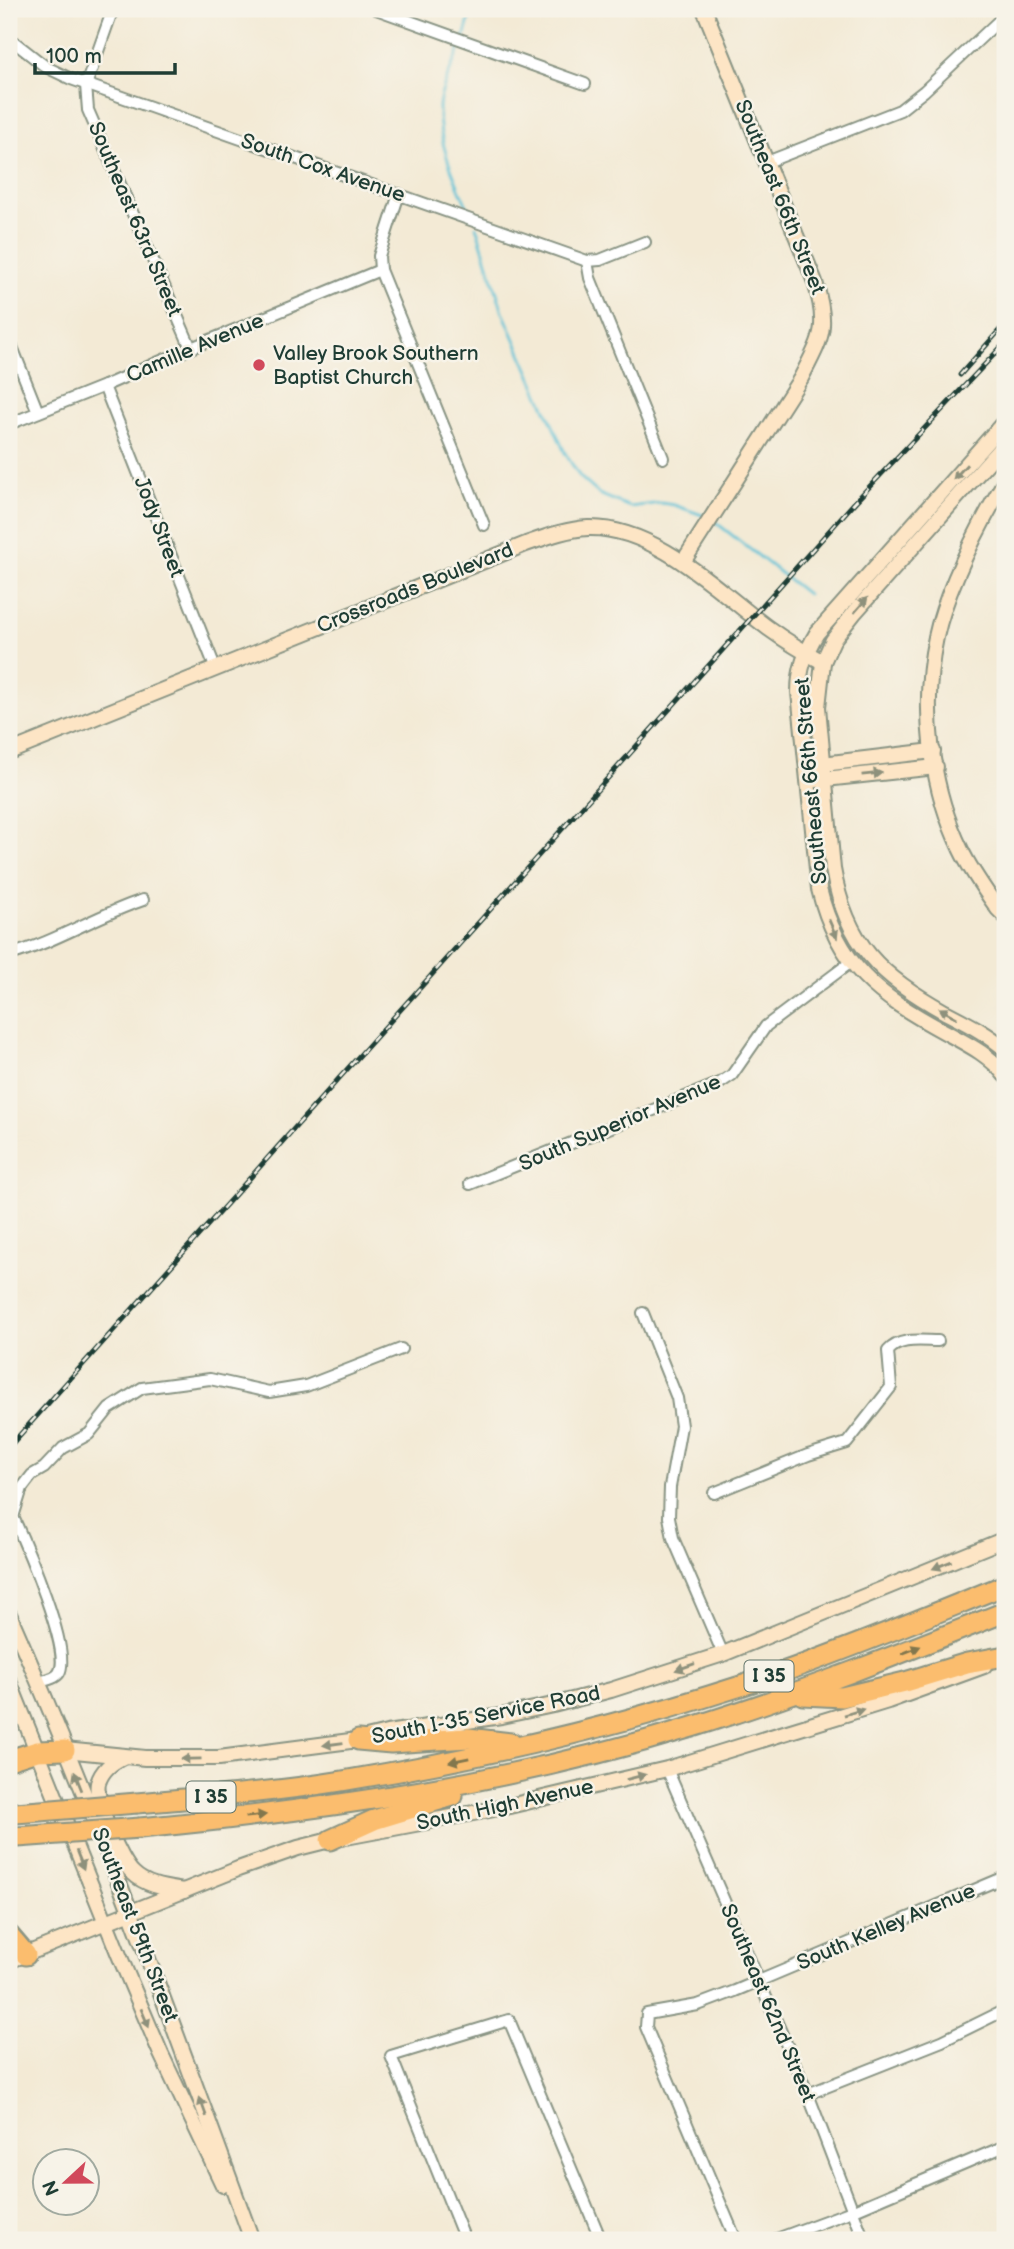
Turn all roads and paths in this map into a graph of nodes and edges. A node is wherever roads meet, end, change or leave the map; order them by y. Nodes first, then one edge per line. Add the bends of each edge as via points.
1 (113, 9) edge
2 (376, 9) edge
3 (704, 9) edge
4 (1005, 15) edge
5 (9, 38) edge
6 (585, 84) dead end
7 (86, 85) junction
8 (767, 162) junction
9 (399, 194) junction
10 (645, 242) dead end
11 (587, 261) junction
12 (380, 270) junction
13 (9, 339) edge
14 (191, 348) junction
15 (104, 386) junction
16 (38, 412) junction
17 (1005, 421) edge
18 (9, 424) edge
19 (1005, 443) edge
20 (663, 458) dead end
21 (1005, 481) edge
22 (484, 525) dead end
23 (683, 562) junction
24 (805, 652) junction
25 (823, 662) junction
26 (215, 667) junction
27 (933, 751) junction
28 (9, 752) edge
29 (936, 767) junction
30 (824, 772) junction
31 (807, 774) junction
32 (143, 900) dead end
33 (1005, 916) edge
34 (9, 955) edge
35 (851, 962) junction
36 (1005, 1049) edge
37 (1005, 1076) edge
38 (470, 1184) dead end
39 (643, 1313) dead end
40 (938, 1341) dead end
41 (401, 1349) dead end
42 (714, 1493) dead end
43 (1005, 1539) edge
44 (1005, 1585) edge
45 (1005, 1612) edge
46 (9, 1614) edge
47 (723, 1654) junction
48 (1005, 1657) edge
49 (9, 1681) edge
50 (39, 1682) junction
51 (792, 1695) junction
52 (358, 1740) junction
53 (526, 1745) junction
54 (65, 1750) junction
55 (37, 1751) junction
56 (123, 1757) junction
57 (9, 1760) edge
58 (531, 1769) junction
59 (667, 1769) junction
60 (13, 1814) edge
61 (13, 1837) edge
62 (330, 1840) junction
63 (1005, 1877) edge
64 (184, 1891) junction
65 (131, 1912) junction
66 (105, 1923) junction
67 (9, 1935) edge
68 (18, 1958) edge
69 (758, 1980) junction
70 (1005, 2010) edge
71 (808, 2095) junction
72 (1005, 2146) edge
73 (852, 2211) junction
74 (251, 2240) edge
75 (465, 2240) edge
76 (601, 2240) edge
77 (736, 2240) edge
78 (774, 2240) edge
79 (864, 2240) edge

1 - 7 street, Southeast 63rd Street
2 - 6 street
3 - 8 main road, Southeast 66th Street
4 - 8 street via 900,110
5 - 7 street, South Cox Avenue via 46,67
7 - 9 street, South Cox Avenue
7 - 14 street, Southeast 63rd Street via 88,110
8 - 23 main road, Southeast 66th Street via 815,282 824,326 801,378
9 - 11 street, South Cox Avenue
9 - 12 street via 379,256
10 - 11 street
11 - 20 street
12 - 14 street, Camille Avenue
12 - 22 street
13 - 16 street
14 - 15 street, Camille Avenue
15 - 16 street, Camille Avenue
15 - 26 street, Jody Street
16 - 18 street, Camille Avenue
17 -> 24 main road
25 -> 19 main road via 855,612
21 - 27 main road via 954,583 936,636 928,700
23 - 24 main road, Crossroads Boulevard
23 - 26 main road, Crossroads Boulevard via 632,536 591,528 572,530
24 - 25 main road, Crossroads Boulevard
24 - 31 main road, Southeast 66th Street via 799,692
25 - 30 main road, Southeast 66th Street via 818,706
26 - 28 main road, Crossroads Boulevard
27 - 29 main road
27 - 30 main road
30 -> 29 main road
29 - 33 main road via 945,812 961,851
30 - 31 main road
36 -> 30 main road, Southeast 66th Street via 894,980 859,941 837,890
31 -> 35 main road, Southeast 66th Street via 819,889 831,926
32 - 34 street
35 - 37 main road, Southeast 66th Street via 882,994 975,1048
35 - 38 street, South Superior Avenue via 766,1026 732,1075 720,1083
39 - 47 street via 677,1398 681,1426 668,1517
40 - 42 street via 893,1345 888,1351 891,1387 847,1443
41 - 50 street via 306,1386 270,1392 210,1379 142,1388 109,1409 89,1434 63,1448 32,1475 13,1517 48,1603 62,1659 59,1673
43 -> 47 main road, South I-35 Service Road
44 - 53 highway, I 35 via 774,1675 649,1714
51 -> 45 highway, I 35
46 - 50 main road, Southeast 59th Street
47 -> 52 main road, South I-35 Service Road via 554,1705
48 - 51 highway via 842,1697
59 -> 48 main road, South High Avenue via 888,1701
49 - 55 main road, Southeast 59th Street
50 - 54 main road, Southeast 59th Street
51 - 58 highway, I 35
52 - 53 highway via 391,1743 468,1738
52 -> 56 main road, South I-35 Service Road via 219,1758
53 -> 60 highway, I 35, bridge via 340,1781
54 - 55 highway
54 - 56 main road, South I-35 Service Road
65 -> 54 main road, Southeast 59th Street
55 - 57 highway
55 -> 66 main road, Southeast 59th Street
56 - 64 main road via 102,1773 97,1795 118,1849 141,1879
61 -> 58 highway, I 35, bridge via 334,1807
58 - 62 highway via 374,1820
62 -> 59 main road, South High Avenue via 505,1807
59 - 69 street, Southeast 62nd Street
62 - 64 main road, South High Avenue
63 - 69 street, South Kelley Avenue
64 - 65 main road, South High Avenue
65 - 66 main road, South High Avenue
74 -> 65 main road, Southeast 59th Street
66 - 68 main road, South High Avenue
66 -> 74 main road, Southeast 59th Street via 161,2054
67 - 68 highway
69 - 71 street, Southeast 62nd Street
69 - 77 street, South Kelley Avenue via 698,2005 647,2014 646,2027
70 - 71 street via 942,2041
71 - 73 street, Southeast 62nd Street
72 - 73 street
73 - 78 street
73 - 79 street, Southeast 62nd Street
75 - 76 street via 391,2056 509,2021

